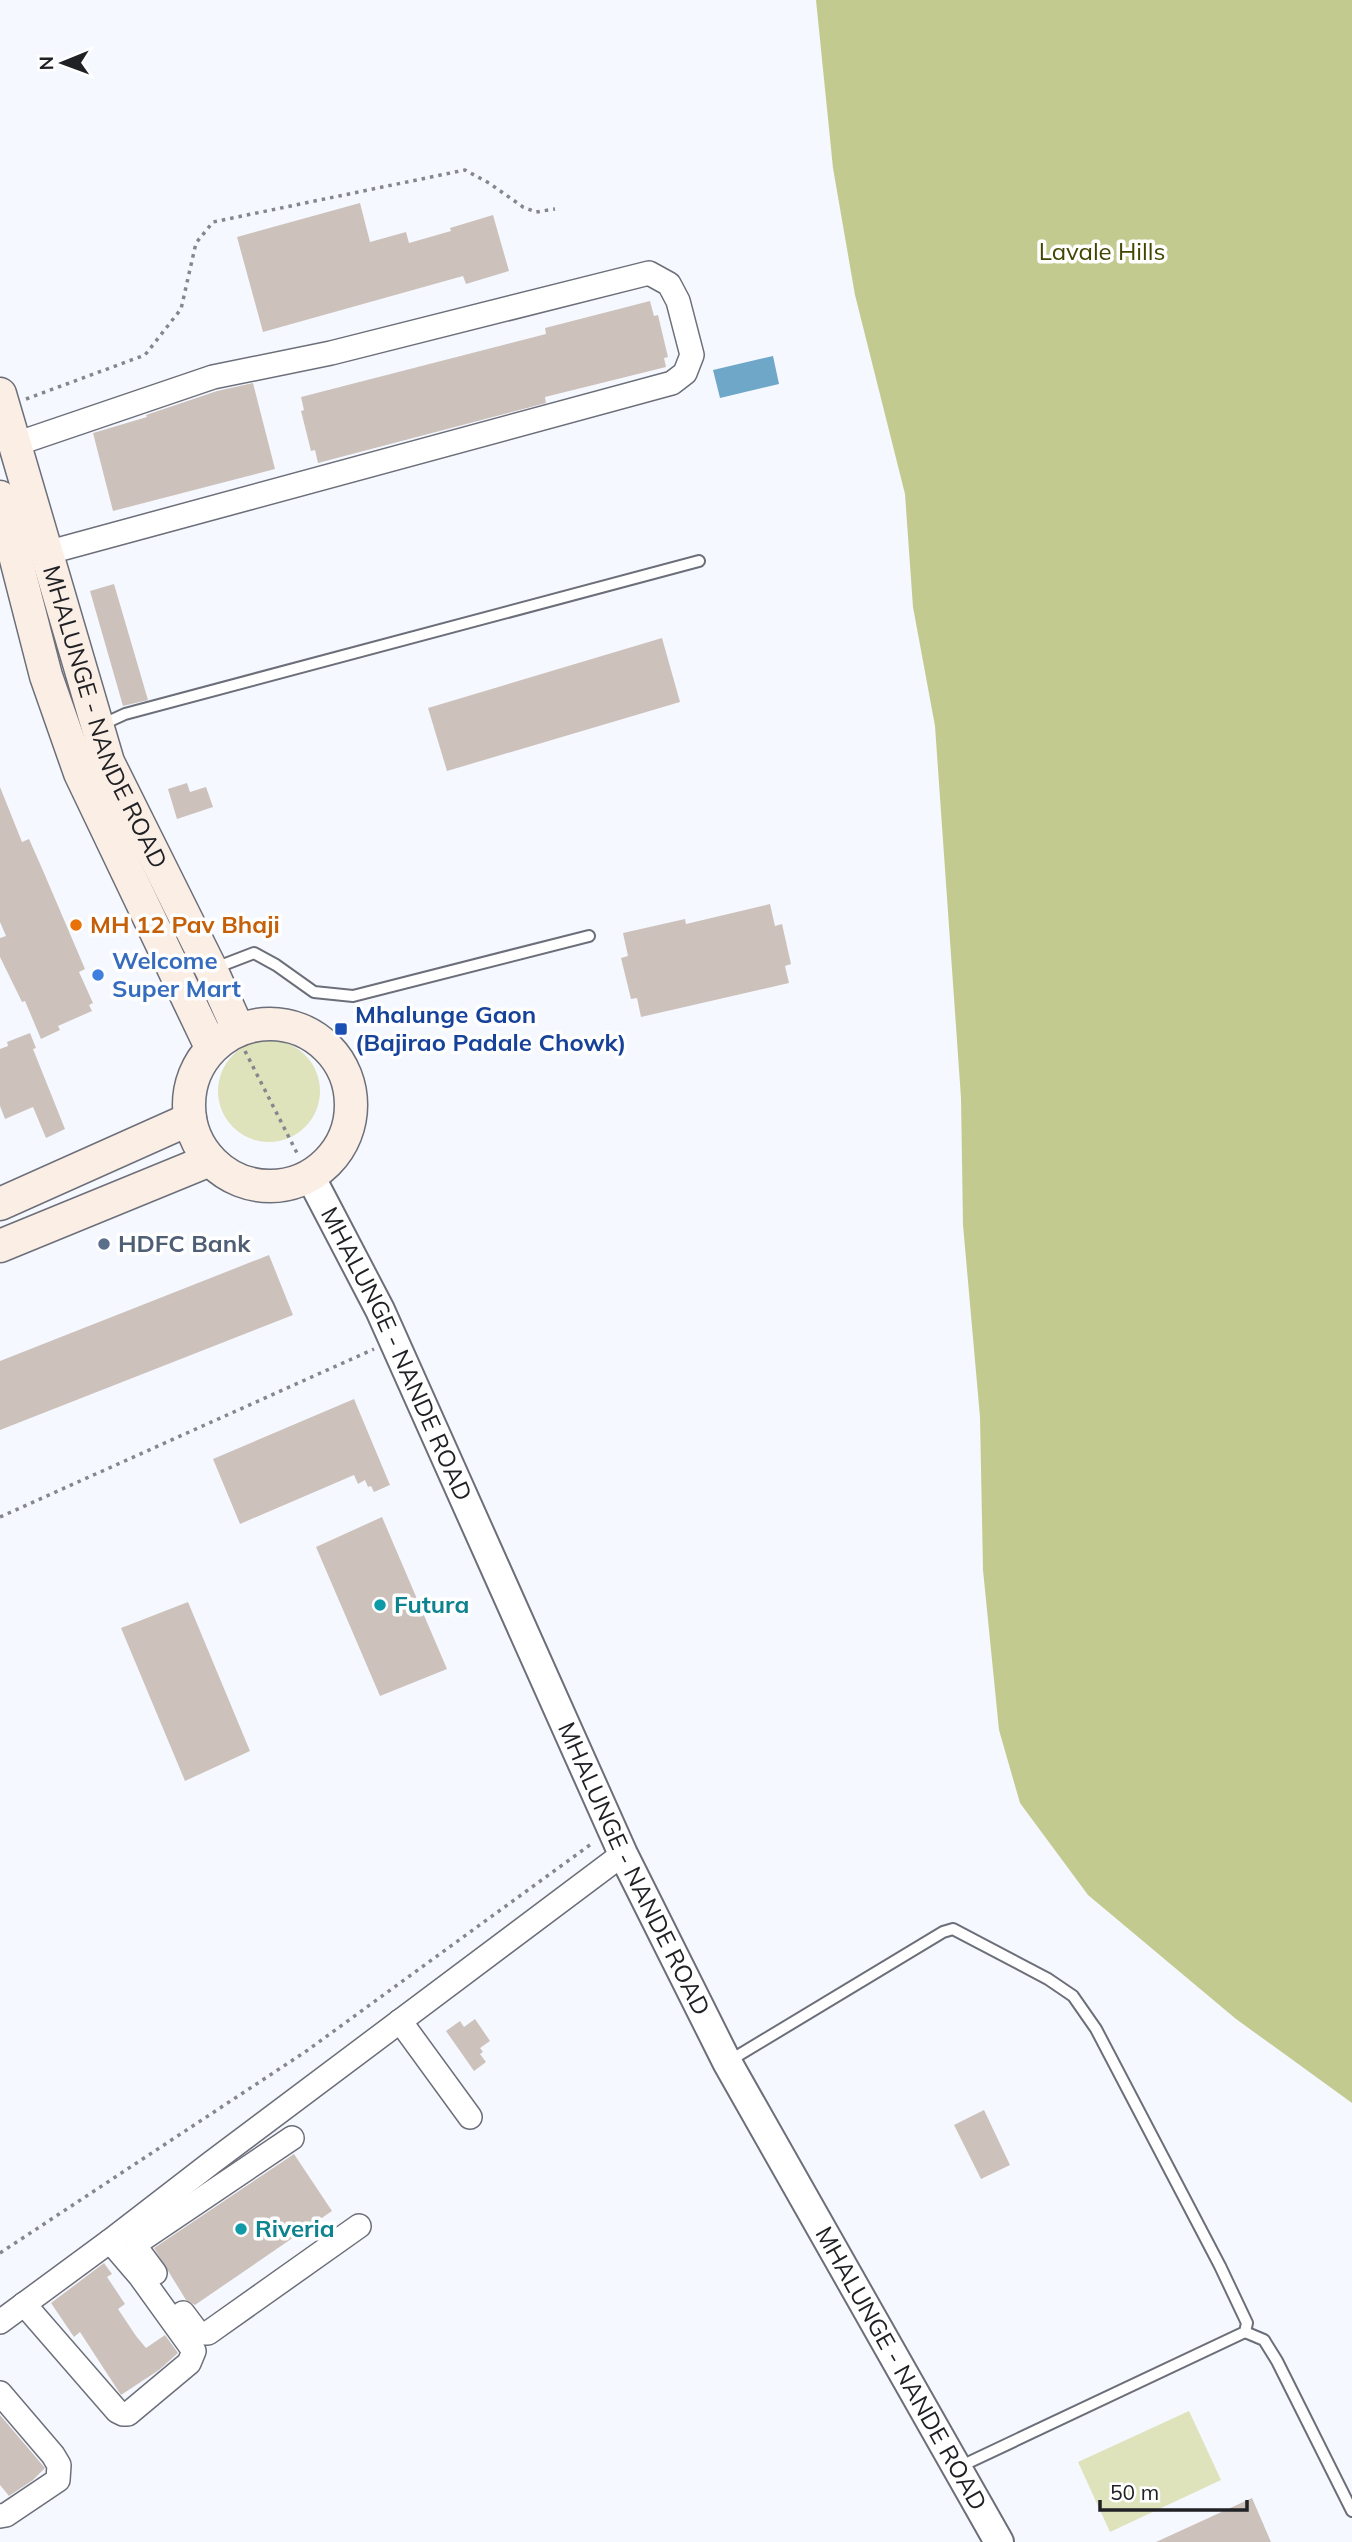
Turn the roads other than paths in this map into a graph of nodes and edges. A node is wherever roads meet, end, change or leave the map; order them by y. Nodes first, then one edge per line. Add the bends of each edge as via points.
1 (2, 401) edge
2 (16, 444) junction
3 (0, 497) edge
4 (46, 554) junction
5 (699, 561) dead end
6 (82, 732) junction
7 (589, 936) dead end
8 (211, 969) junction
9 (238, 1029) junction
10 (210, 1045) junction
11 (190, 1119) junction
12 (210, 1160) junction
13 (310, 1176) junction
14 (0, 1204) edge
15 (0, 1246) edge
16 (623, 1854) junction
17 (400, 2021) junction
18 (727, 2062) junction
19 (470, 2117) dead end
20 (292, 2138) dead end
21 (211, 2163) junction
22 (226, 2184) junction
23 (359, 2226) dead end
24 (110, 2241) junction
25 (24, 2304) junction
26 (0, 2322) edge
27 (1245, 2332) junction
28 (0, 2393) edge
29 (957, 2468) junction
30 (1352, 2511) edge
31 (0, 2516) edge
32 (999, 2542) edge

1 - 2 main road, MHALUNGE - NANDE ROAD
2 - 4 main road, MHALUNGE - NANDE ROAD
2 - 4 street via 213,377 344,350 649,273 669,284 678,301 692,355 685,373 672,383
3 - 6 main road, MHALUNGE - NANDE ROAD via 46,676
4 - 6 main road, MHALUNGE - NANDE ROAD
5 - 6 lane via 125,714
6 - 8 main road, MHALUNGE - NANDE ROAD via 108,762
6 - 10 main road, MHALUNGE - NANDE ROAD via 80,774
7 - 8 lane via 353,996 313,992 254,953
8 - 9 main road, MHALUNGE - NANDE ROAD
9 - 10 main road
9 - 13 main road via 265,1023 292,1026 316,1037 336,1056 350,1095 346,1135 331,1158
10 - 11 main road via 189,1092
11 - 12 main road
11 - 14 main road
12 - 13 main road via 232,1177 258,1186 285,1185
12 - 15 main road
13 - 16 street, MHALUNGE - NANDE ROAD via 380,1310
16 - 17 street
16 - 18 street, MHALUNGE - NANDE ROAD
17 - 19 street
17 - 21 street
18 - 27 lane via 953,1929 1073,1996 1096,2029 1220,2266 1247,2323
18 - 29 street, MHALUNGE - NANDE ROAD
20 - 22 street
21 - 22 street
21 - 24 street
22 - 23 street via 137,2247 198,2333 208,2333
24 - 25 street
24 - 25 street via 194,2351 189,2363 128,2414 117,2411
25 - 26 street
27 - 29 lane
27 - 30 lane via 1264,2340 1277,2361
28 - 31 street via 54,2455 60,2472 58,2480
29 - 32 street, MHALUNGE - NANDE ROAD

